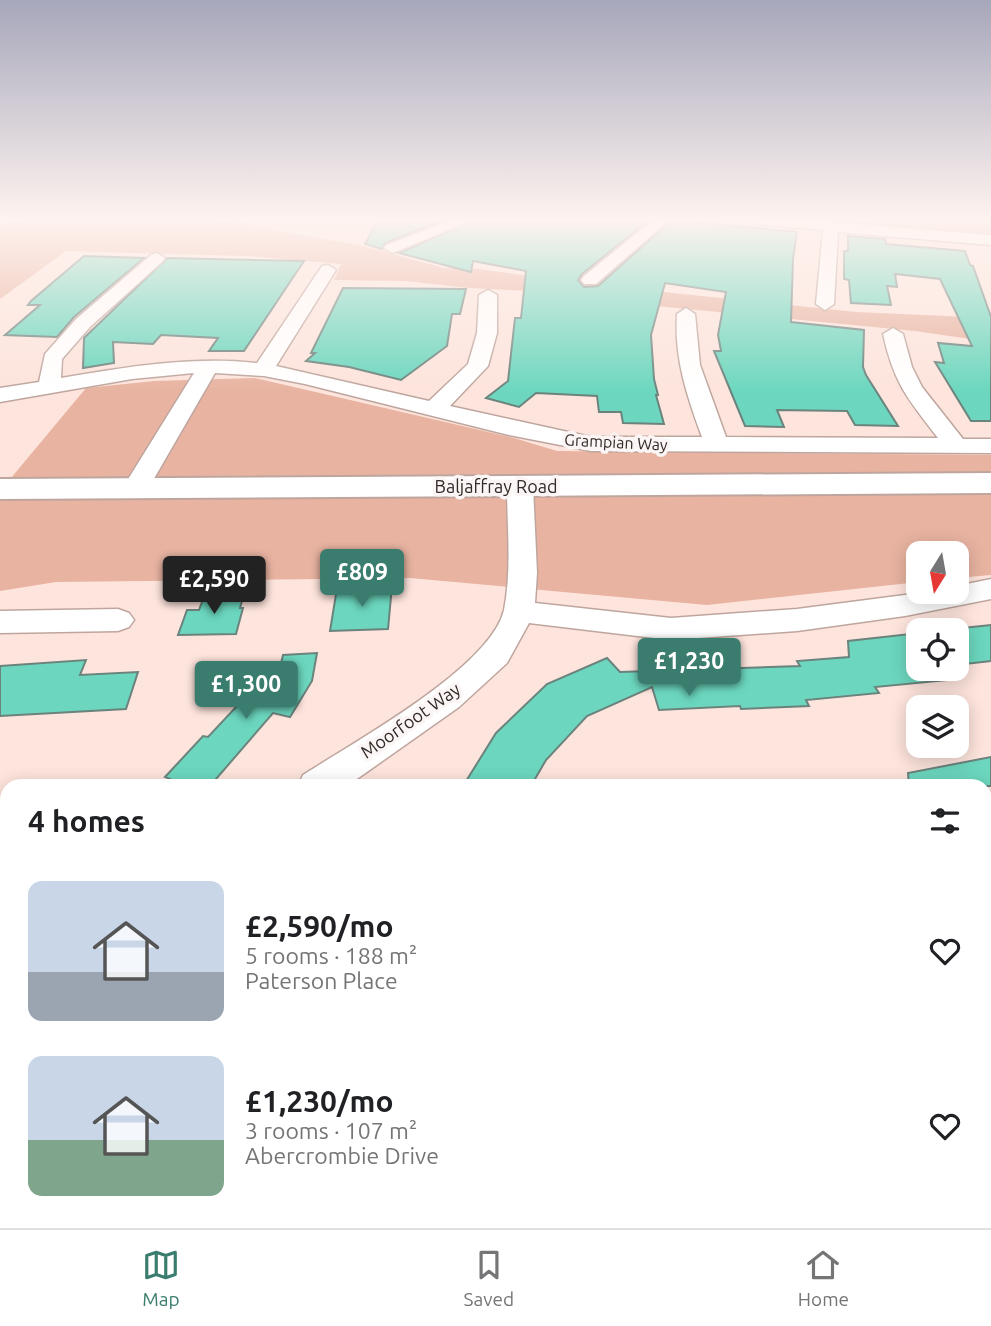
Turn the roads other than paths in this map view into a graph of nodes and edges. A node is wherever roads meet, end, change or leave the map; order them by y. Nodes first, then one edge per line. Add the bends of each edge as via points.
1 (135, 277) edge
2 (323, 277) edge
3 (593, 277) edge
4 (827, 277) edge
5 (590, 280) dead end
6 (488, 295) dead end
7 (825, 304) dead end
8 (686, 314) dead end
9 (893, 334) dead end
10 (208, 367) junction
11 (263, 370) junction
12 (49, 387) junction
13 (0, 395) edge
14 (435, 408) junction
15 (717, 446) junction
16 (956, 446) junction
17 (991, 446) edge
18 (991, 483) edge
19 (520, 486) junction
20 (0, 489) edge
21 (135, 489) junction
22 (991, 589) edge
23 (519, 612) junction
24 (118, 620) dead end
25 (0, 621) edge
26 (327, 779) edge

1 - 12 street via 52,358
2 - 11 street
3 - 5 street
4 - 7 street
6 - 14 street via 487,334 478,366
8 - 15 street via 684,338 694,384
9 - 16 street via 901,368 912,389
10 - 11 street, Grampian Way
10 - 12 street, Grampian Way
10 - 21 street
11 - 14 street, Grampian Way
12 - 13 street, Grampian Way
14 - 15 street, Grampian Way via 545,437 591,444
15 - 16 street, Grampian Way
16 - 17 street, Grampian Way
18 - 19 main road, Baljaffray Road
19 - 21 main road, Baljaffray Road
19 - 23 street, Moorfoot Way
20 - 21 main road, Baljaffray Road
22 - 23 street via 797,620 671,629
23 - 26 street, Moorfoot Way via 495,655 447,698
24 - 25 street

